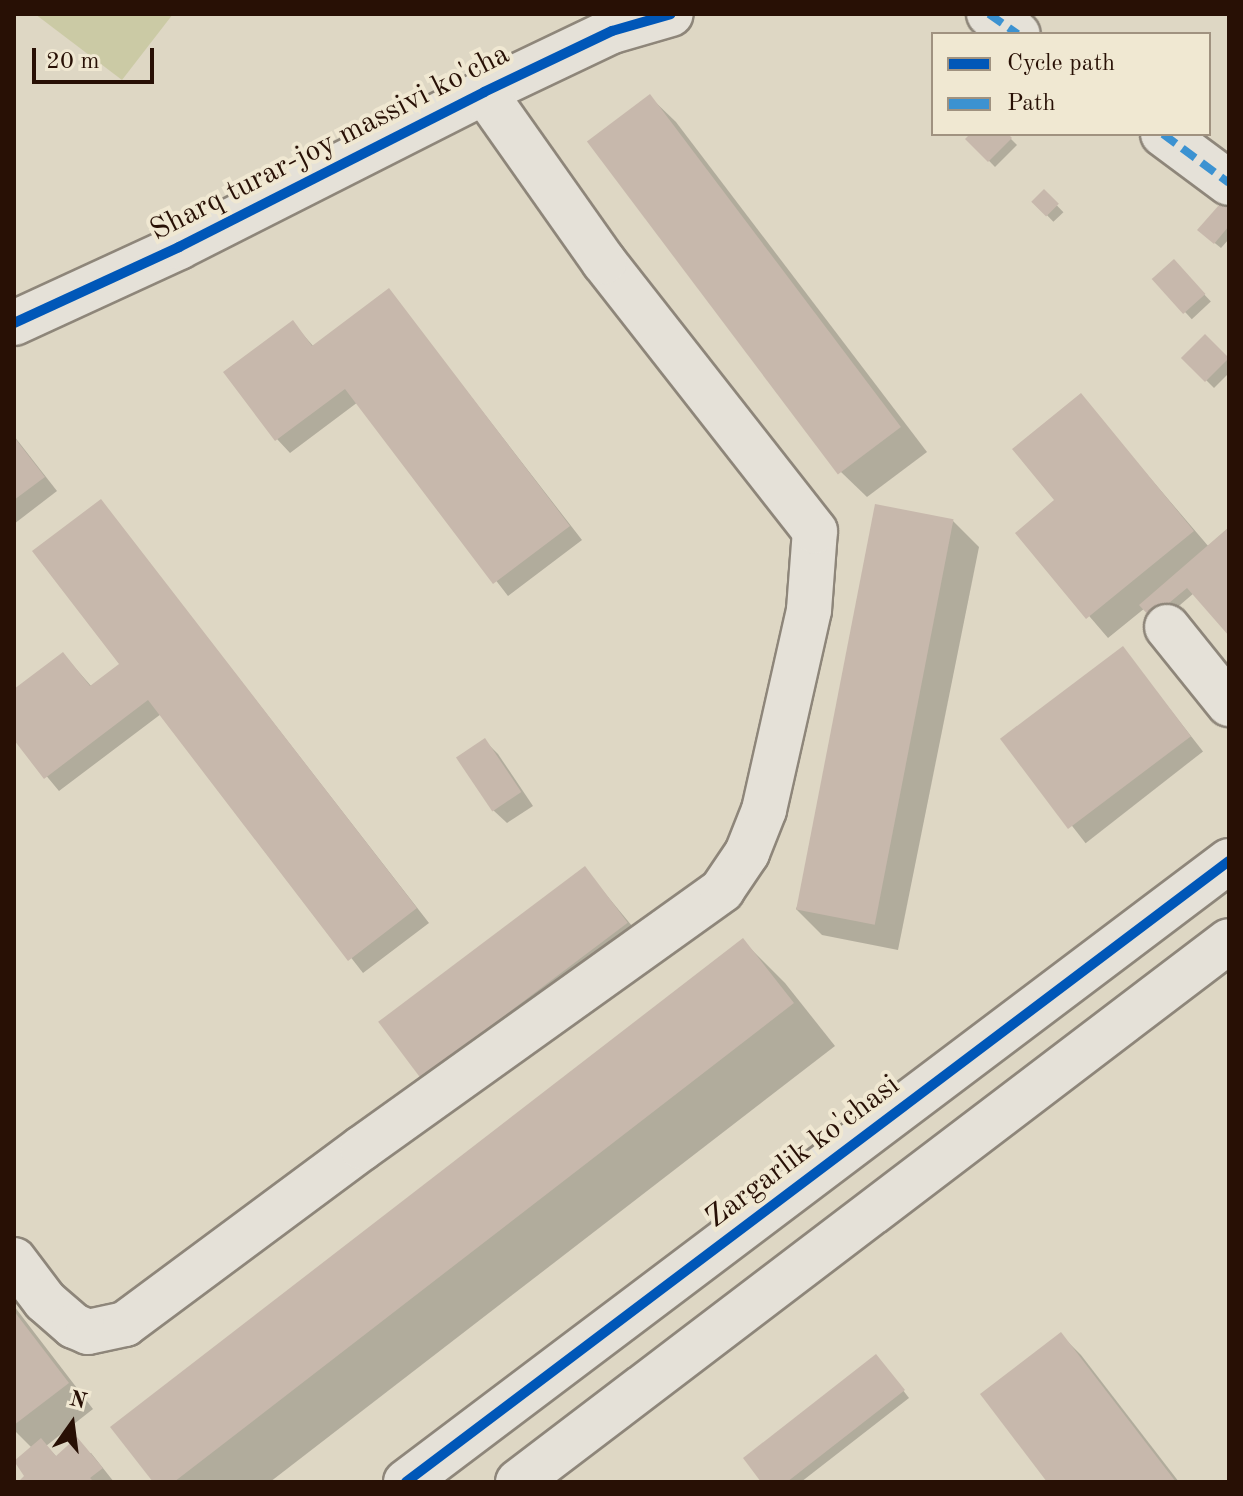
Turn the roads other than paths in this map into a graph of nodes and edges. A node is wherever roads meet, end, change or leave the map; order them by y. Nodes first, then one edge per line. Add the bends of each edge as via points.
1 (671, 14) edge
2 (989, 14) edge
3 (1015, 32) edge
4 (484, 92) junction
5 (1166, 136) edge
6 (1229, 183) edge
7 (14, 323) edge
8 (1167, 627) dead end
9 (1229, 704) edge
10 (1229, 861) edge
11 (1229, 941) edge
12 (14, 1260) edge
13 (406, 1482) edge
14 (518, 1482) edge

1 - 4 street, Sharq turar-joy massivi ko'cha via 612,31
2 - 3 street
4 - 7 street, Sharq turar-joy massivi ko'cha via 179,247
4 - 12 street via 604,262 815,531 809,610 764,810 747,853 722,890 125,1324 88,1332 74,1326 45,1301
5 - 6 street
8 - 9 street
10 - 13 street, Zargarlik ko'chasi
11 - 14 street

